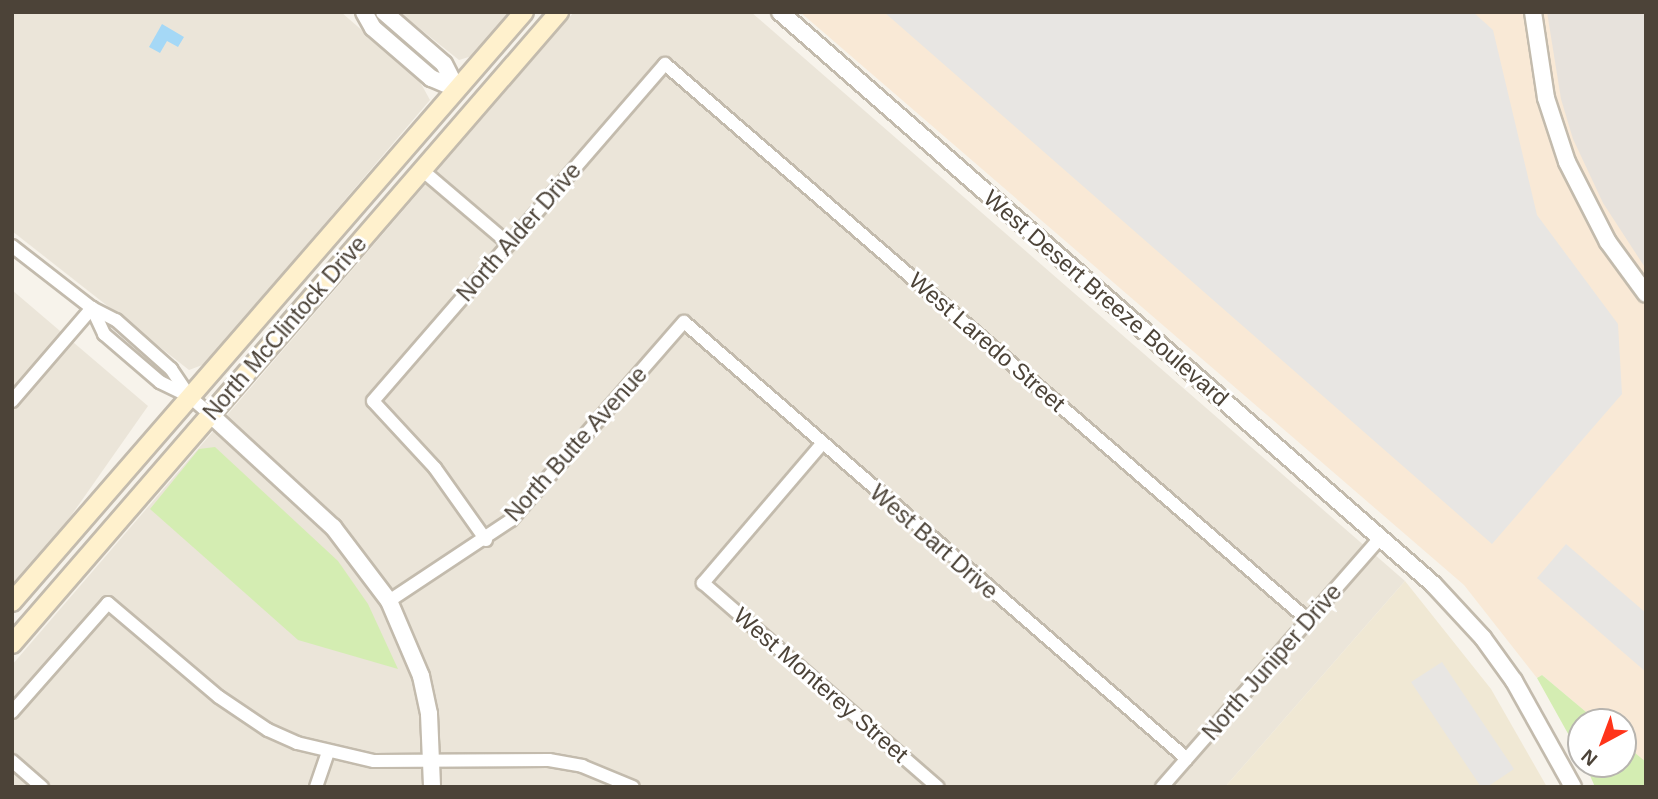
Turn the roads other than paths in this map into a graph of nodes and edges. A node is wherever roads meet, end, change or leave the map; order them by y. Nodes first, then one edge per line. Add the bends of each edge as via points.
1 (364, 12) edge
2 (384, 12) edge
3 (524, 12) edge
4 (559, 12) edge
5 (780, 12) edge
6 (1533, 12) edge
7 (665, 64) joint
8 (457, 89) junction
9 (422, 170) junction
10 (509, 244) junction
11 (12, 246) edge
12 (1646, 294) edge
13 (92, 308) junction
14 (684, 322) joint
15 (190, 396) junction
16 (12, 401) edge
17 (211, 415) junction
18 (821, 445) junction
19 (1381, 537) junction
20 (486, 540) junction
21 (388, 601) junction
22 (12, 602) edge
23 (1308, 620) junction
24 (12, 644) edge
25 (12, 712) edge
26 (328, 752) junction
27 (1187, 759) junction
28 (433, 760) junction
29 (12, 761) edge
30 (42, 787) edge
31 (316, 787) edge
32 (432, 787) edge
33 (633, 787) edge
34 (939, 787) edge
35 (1162, 787) edge
36 (1573, 787) edge

1 - 8 street via 373,28 431,78
2 - 8 street via 444,64
3 - 8 main road, North McClintock Drive
4 - 9 main road, North McClintock Drive
5 - 19 street, West Desert Breeze Boulevard
6 - 12 street via 1546,98 1567,162 1597,223
7 - 10 street, North Alder Drive
7 - 23 street, West Laredo Street
8 - 15 main road, North McClintock Drive
9 - 10 street
9 - 17 main road, North McClintock Drive
10 - 20 street, North Alder Drive via 373,401 435,468
11 - 13 street
13 - 15 street via 116,320 172,369
13 - 15 street via 104,334 160,382
13 - 16 street
14 - 18 street, West Bart Drive
14 - 20 street, North Butte Avenue via 533,499
15 - 17 street
15 - 22 main road, North McClintock Drive
17 - 21 street via 333,527
17 - 24 main road, North McClintock Drive
18 - 27 street, West Bart Drive
18 - 34 street, West Monterey Street via 703,583
19 - 23 street, North Juniper Drive
19 - 36 street, West Desert Breeze Boulevard via 1483,638 1514,681
20 - 21 street, North Butte Avenue
21 - 28 street via 421,676
23 - 27 street, North Juniper Drive
25 - 26 street via 108,603 242,714 268,730
26 - 28 street via 374,761
26 - 31 street
27 - 35 street, North Juniper Drive
28 - 32 street
28 - 33 street via 549,760 582,766
29 - 30 street

